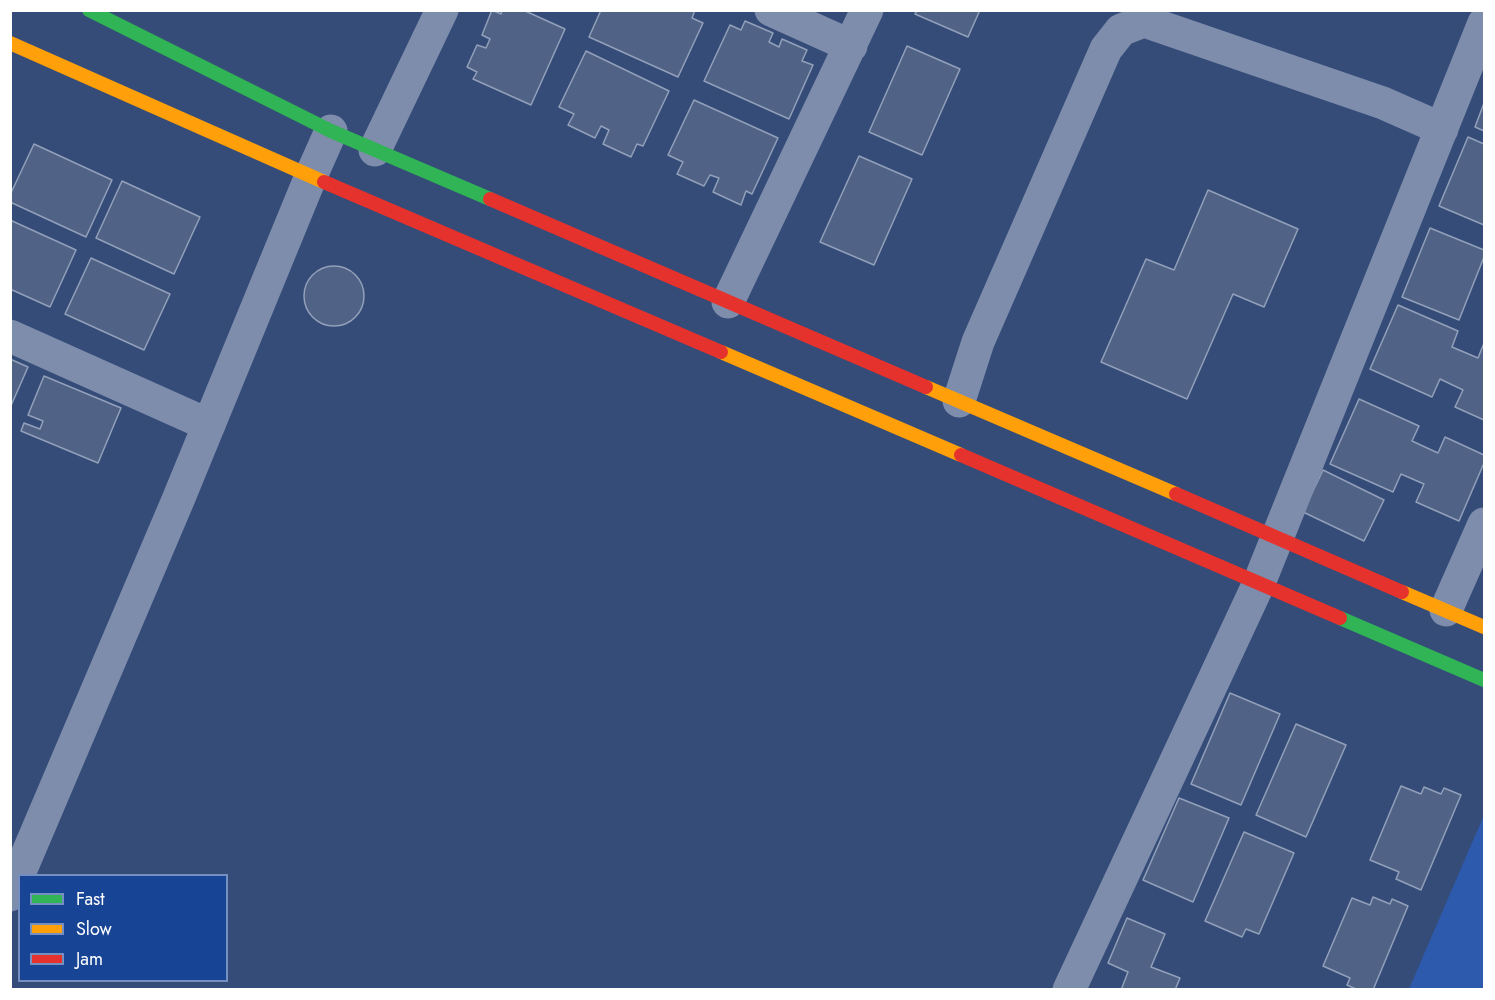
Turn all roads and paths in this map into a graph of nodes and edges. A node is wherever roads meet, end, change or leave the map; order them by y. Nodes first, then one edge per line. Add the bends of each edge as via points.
1 (89, 10) edge
2 (442, 10) edge
3 (771, 10) edge
4 (867, 10) edge
5 (1485, 23) edge
6 (10, 43) edge
7 (851, 46) junction
8 (1442, 129) junction
9 (331, 131) junction
10 (375, 150) junction
11 (310, 176) junction
12 (728, 302) junction
13 (10, 336) edge
14 (959, 401) junction
15 (209, 425) junction
16 (1485, 524) edge
17 (1277, 537) junction
18 (1259, 583) junction
19 (1446, 610) junction
20 (1485, 627) edge
21 (1485, 680) edge
22 (19, 874) edge
23 (18, 876) edge
24 (10, 895) edge
25 (1069, 990) edge

1 - 9 street
2 - 10 street
3 - 7 street
4 - 7 street
5 - 8 street
6 - 11 street
7 - 12 street
8 - 14 street via 1383,104 1144,21 1121,30 1106,50 978,342
8 - 17 street
9 - 10 street
9 - 11 street
10 - 12 street
11 - 15 street
11 - 18 street
12 - 14 street
13 - 15 street
14 - 17 street
15 - 22 street
16 - 19 street
17 - 18 street
17 - 19 street
18 - 21 street
18 - 25 street
19 - 20 street
23 - 24 street

